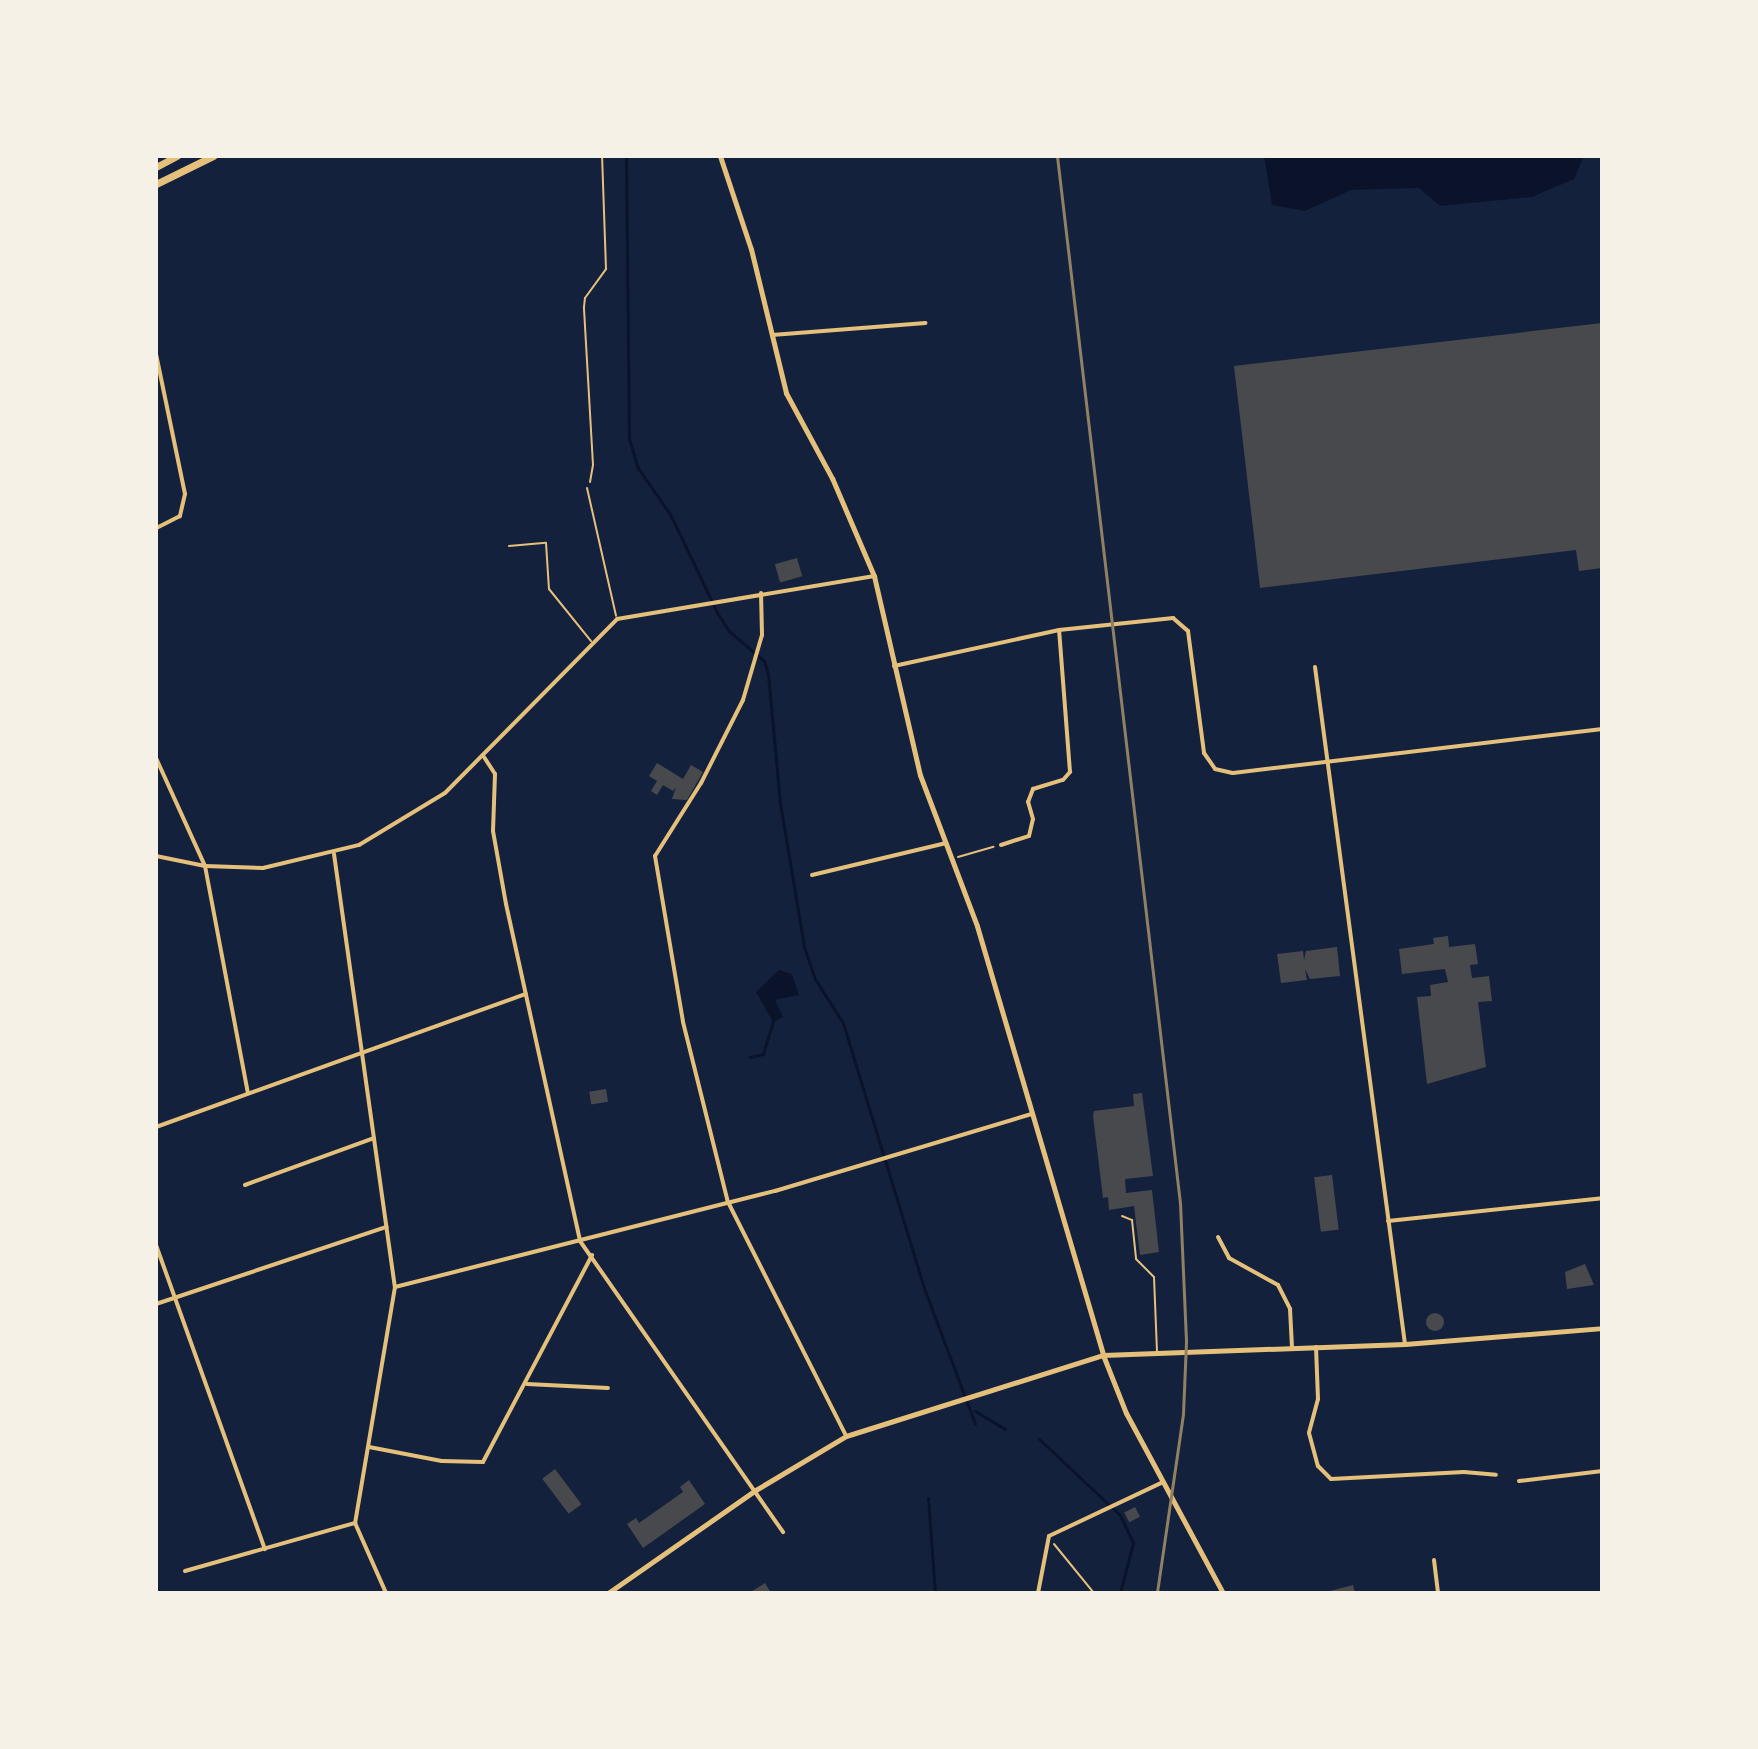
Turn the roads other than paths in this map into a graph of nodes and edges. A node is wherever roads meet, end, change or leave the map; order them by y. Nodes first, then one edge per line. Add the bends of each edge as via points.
1 (177, 156) edge
2 (213, 156) edge
3 (720, 156) edge
4 (156, 167) edge
5 (156, 184) edge
6 (926, 323) dead end
7 (772, 335) junction
8 (156, 354) edge
9 (587, 488) road end
10 (156, 528) edge
11 (509, 546) dead end
12 (874, 576) junction
13 (761, 593) junction
14 (617, 619) junction
15 (1059, 630) junction
16 (591, 642) junction
17 (894, 666) junction
18 (1315, 667) dead end
19 (1602, 729) edge
20 (484, 757) junction
21 (156, 758) edge
22 (1326, 764) junction
23 (946, 843) junction
24 (1001, 845) road end
25 (334, 854) junction
26 (156, 856) edge
27 (205, 866) junction
28 (812, 875) dead end
29 (526, 994) junction
30 (363, 1052) junction
31 (248, 1094) junction
32 (1031, 1114) junction
33 (156, 1127) edge
34 (374, 1138) junction
35 (245, 1185) dead end
36 (1602, 1198) edge
37 (728, 1202) junction
38 (1122, 1216) dead end
39 (1388, 1221) junction
40 (386, 1227) junction
41 (1218, 1237) dead end
42 (580, 1241) junction
43 (156, 1245) edge
44 (592, 1255) junction
45 (395, 1287) junction
46 (175, 1299) junction
47 (156, 1304) edge
48 (1602, 1328) edge
49 (1405, 1344) junction
50 (1316, 1347) junction
51 (1292, 1348) junction
52 (1157, 1353) junction
53 (1103, 1355) junction
54 (526, 1384) junction
55 (608, 1388) dead end
56 (846, 1436) junction
57 (368, 1447) junction
58 (1602, 1471) edge
59 (1496, 1475) dead end
60 (1519, 1481) dead end
61 (1163, 1482) junction
62 (754, 1491) junction
63 (355, 1523) junction
64 (783, 1532) dead end
65 (265, 1549) junction
66 (1434, 1560) dead end
67 (185, 1571) dead end
68 (386, 1593) edge
69 (608, 1593) edge
70 (1038, 1593) edge
71 (1223, 1593) edge
72 (1438, 1593) edge

1 - 4 highway
2 - 5 highway
3 - 7 main road
6 - 7 street
7 - 12 main road via 786,393 832,478
8 - 10 street via 185,494 180,516
9 - 14 lane
11 - 16 lane via 546,543 549,589
12 - 13 street
12 - 17 main road
13 - 14 street
13 - 37 street via 759,650 753,667 714,760 655,856 683,1022
14 - 16 street
15 - 17 street
15 - 22 street via 1178,620 1188,631 1209,763 1233,773
15 - 24 street via 1070,772 1063,780 1033,789 1029,836
16 - 20 street
17 - 23 main road via 920,775
18 - 22 street
19 - 22 street
20 - 25 street via 421,810
20 - 29 street via 495,774 493,831
21 - 27 street
22 - 39 street
23 - 28 street
23 - 32 main road
25 - 27 street via 278,866
25 - 30 street
26 - 27 street
27 - 31 street
29 - 30 street
29 - 42 street
30 - 31 street
30 - 34 street
31 - 33 street
32 - 37 street
32 - 53 main road
34 - 35 street
34 - 40 street
36 - 39 street
37 - 42 street
37 - 56 street
38 - 52 lane via 1132,1220 1136,1259 1154,1277
39 - 49 street
40 - 45 street
40 - 46 street
41 - 51 street via 1229,1258 1278,1285 1290,1309
42 - 44 street
42 - 45 street
43 - 46 street
44 - 54 street
44 - 62 street
45 - 57 street
46 - 47 street
46 - 65 street
48 - 49 main road
49 - 50 main road
50 - 51 main road
50 - 59 street via 1318,1399 1309,1433 1318,1466 1331,1479
51 - 52 main road
52 - 53 main road
53 - 56 main road
53 - 61 main road
54 - 55 street
54 - 57 street via 490,1455 479,1463
56 - 62 main road
57 - 63 street
58 - 60 street
61 - 70 street via 1049,1536
61 - 71 main road
62 - 64 street
62 - 69 main road
63 - 65 street
63 - 68 street
65 - 67 street
66 - 72 street

